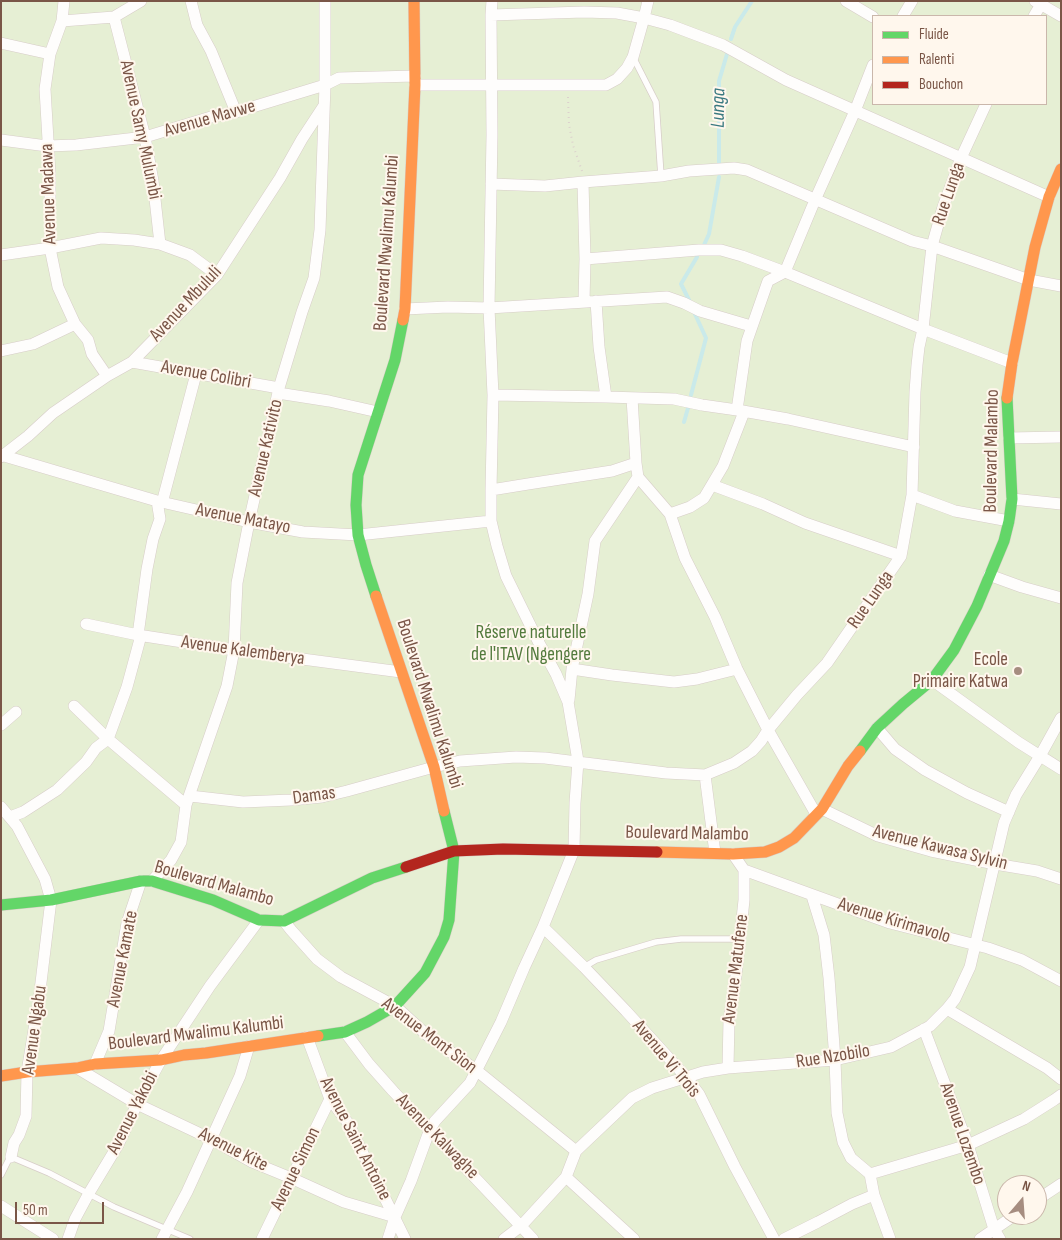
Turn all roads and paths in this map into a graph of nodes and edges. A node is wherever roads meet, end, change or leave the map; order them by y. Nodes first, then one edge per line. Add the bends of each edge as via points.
1 (64, 1) edge
2 (141, 1) edge
3 (191, 1) edge
4 (325, 1) edge
5 (414, 1) edge
6 (492, 1) edge
7 (648, 1) edge
8 (846, 1) edge
9 (912, 1) edge
10 (1039, 2) edge
11 (491, 15) junction
12 (904, 15) edge
13 (1034, 15) edge
14 (872, 16) edge
15 (1061, 16) edge
16 (114, 17) junction
17 (644, 18) junction
18 (62, 21) junction
19 (1, 43) edge
20 (50, 54) junction
21 (633, 56) junction
22 (872, 68) edge
23 (415, 80) junction
24 (325, 85) junction
25 (568, 85) junction
26 (491, 86) junction
27 (986, 105) edge
28 (323, 107) junction
29 (856, 111) junction
30 (236, 112) junction
31 (145, 137) junction
32 (1, 140) edge
33 (48, 146) junction
34 (961, 158) junction
35 (1061, 169) edge
36 (661, 176) junction
37 (585, 182) junction
38 (491, 184) junction
39 (1050, 197) junction
40 (815, 200) junction
41 (160, 244) junction
42 (932, 246) junction
43 (50, 248) junction
44 (1, 255) edge
45 (585, 259) junction
46 (785, 272) junction
47 (217, 275) junction
48 (1029, 280) junction
49 (1061, 286) edge
50 (584, 302) junction
51 (596, 302) junction
52 (489, 308) junction
53 (404, 309) junction
54 (75, 324) junction
55 (751, 326) junction
56 (923, 329) junction
57 (1, 351) edge
58 (132, 362) junction
59 (1012, 362) junction
60 (196, 374) junction
61 (107, 376) junction
62 (279, 390) junction
63 (493, 395) junction
64 (606, 397) junction
65 (632, 398) junction
66 (741, 411) junction
67 (378, 412) junction
68 (1061, 437) edge
69 (1009, 438) junction
70 (914, 447) junction
71 (1, 456) edge
72 (636, 463) junction
73 (638, 477) junction
74 (712, 484) junction
75 (490, 490) junction
76 (912, 495) junction
77 (1012, 499) junction
78 (160, 502) junction
79 (1061, 504) edge
80 (670, 514) junction
81 (491, 521) junction
82 (1009, 521) junction
83 (249, 522) junction
84 (358, 535) junction
85 (901, 556) junction
86 (989, 574) junction
87 (1061, 598) edge
88 (86, 624) dead end
89 (138, 635) junction
90 (234, 650) junction
91 (572, 669) junction
92 (737, 669) junction
93 (400, 672) junction
94 (932, 680) junction
95 (568, 702) junction
96 (74, 706) dead end
97 (16, 712) dead end
98 (1061, 718) edge
99 (1, 725) edge
100 (877, 728) junction
101 (768, 730) junction
102 (108, 739) junction
103 (1040, 756) junction
104 (578, 761) junction
105 (434, 767) junction
106 (1061, 769) edge
107 (705, 774) junction
108 (188, 801) junction
109 (1, 806) edge
110 (819, 812) junction
111 (1009, 812) junction
112 (10, 817) junction
113 (574, 850) junction
114 (454, 851) junction
115 (714, 853) junction
116 (733, 854) junction
117 (994, 864) junction
118 (744, 870) junction
119 (1061, 879) edge
120 (146, 881) junction
121 (812, 896) junction
122 (51, 900) junction
123 (1, 906) edge
124 (259, 920) junction
125 (284, 921) junction
126 (543, 926) junction
127 (740, 939) junction
128 (976, 944) junction
129 (584, 967) junction
130 (1061, 981) edge
131 (394, 1006) junction
132 (947, 1009) junction
133 (924, 1029) junction
134 (345, 1032) junction
135 (307, 1037) junction
136 (249, 1046) junction
137 (161, 1060) junction
138 (835, 1060) junction
139 (94, 1064) junction
140 (77, 1068) junction
141 (728, 1068) junction
142 (476, 1070) junction
143 (27, 1072) junction
144 (1, 1076) edge
145 (687, 1078) junction
146 (1061, 1080) edge
147 (1061, 1095) edge
148 (330, 1099) junction
149 (137, 1104) junction
150 (430, 1129) junction
151 (211, 1139) junction
152 (968, 1145) junction
153 (576, 1151) junction
154 (11, 1157) junction
155 (870, 1174) junction
156 (1, 1175) edge
157 (566, 1177) junction
158 (291, 1178) junction
159 (1061, 1184) edge
160 (88, 1193) junction
161 (1047, 1193) edge
162 (874, 1195) junction
163 (1, 1206) edge
164 (395, 1217) junction
165 (520, 1226) junction
166 (165, 1234) edge
167 (997, 1234) edge
168 (53, 1239) edge
169 (68, 1239) edge
170 (190, 1239) edge
171 (262, 1239) edge
172 (388, 1239) edge
173 (406, 1239) edge
174 (504, 1239) edge
175 (533, 1239) edge
176 (634, 1239) edge
177 (774, 1239) edge
178 (784, 1239) edge
179 (890, 1239) edge
180 (980, 1239) edge

1 - 18 street, Avenue Madawa
2 - 16 street
3 - 30 street via 197,25
4 - 24 street, Avenue Kativito
5 - 23 street, Boulevard Mwalimu Kalumbi
6 - 11 street
7 - 17 street, Avenue Mavwe
8 - 14 street
9 - 12 street
10 - 13 street
10 - 15 street
11 - 17 street via 584,12
11 - 26 street
16 - 18 street
16 - 31 street, Avenue Samy Mulumbi
17 - 21 street, Avenue Mavwe
17 - 29 street via 723,45 786,80
18 - 20 street, Avenue Madawa
19 - 20 street
20 - 33 street, Avenue Madawa via 45,88
21 - 25 street, Avenue Mavwe via 617,80 606,85
21 - 36 lane via 656,102
22 - 29 street
23 - 24 street, Avenue Mavwe via 339,78
23 - 26 street, Avenue Mavwe
23 - 53 street, Boulevard Mwalimu Kalumbi
24 - 28 street, Avenue Kativito
24 - 30 street, Avenue Mavwe
25 - 26 street, Avenue Mavwe
25 - 37 path via 569,125
26 - 38 street
27 - 34 street, Rue Lunga
28 - 47 street, Avenue Mbululi
28 - 62 street, Avenue Kativito via 320,230 314,278
29 - 34 street
29 - 40 street
30 - 31 street, Avenue Mavwe
31 - 33 street, Avenue Mavwe
31 - 41 street, Avenue Samy Mulumbi via 154,182
32 - 33 street, Avenue Mavwe
33 - 43 street, Avenue Madawa
34 - 39 street
34 - 42 street, Rue Lunga
35 - 39 street, Boulevard Malambo
36 - 37 street
36 - 40 street via 689,171 747,170
37 - 38 street via 545,186
37 - 45 street
38 - 52 street
39 - 48 street, Boulevard Malambo
40 - 42 street via 912,241
40 - 46 street
41 - 43 street via 101,238
41 - 47 street via 190,255
42 - 48 street
42 - 56 street, Rue Lunga
43 - 44 street
43 - 54 street, Avenue Madawa via 58,287
45 - 46 street via 722,250
45 - 50 street
46 - 55 street via 768,281
46 - 56 street
47 - 58 street, Avenue Mbululi
48 - 49 street
48 - 59 street, Boulevard Malambo
50 - 51 street
50 - 52 street
51 - 55 street via 667,298
51 - 64 street
52 - 53 street
52 - 63 street
53 - 67 street, Boulevard Mwalimu Kalumbi via 395,360
54 - 57 street via 33,344
54 - 61 street, Avenue Madawa via 88,340 92,354
55 - 66 street
56 - 59 street
56 - 70 street, Rue Lunga via 916,374
58 - 60 street, Avenue Colibri
58 - 61 street, Avenue Mbululi
59 - 69 street, Boulevard Malambo via 1007,400
60 - 62 street, Avenue Colibri
60 - 78 street
61 - 71 street, Avenue Mbululi via 53,413
62 - 67 street, Avenue Colibri
62 - 83 street, Avenue Kativito
63 - 64 street
63 - 75 street
64 - 65 street
65 - 66 street via 674,399
65 - 72 street
66 - 70 street
66 - 74 street via 723,466
67 - 84 street, Boulevard Mwalimu Kalumbi via 358,475
68 - 69 street
69 - 77 street, Boulevard Malambo
70 - 76 street, Rue Lunga
71 - 78 street, Avenue Matayo
72 - 73 street
72 - 75 street via 612,471
73 - 80 street
73 - 91 street via 595,541
74 - 80 street via 704,498
74 - 85 street via 805,523
75 - 81 street
76 - 82 street via 954,510
76 - 85 street, Rue Lunga
77 - 79 street
77 - 82 street, Boulevard Malambo
78 - 83 street, Avenue Matayo
78 - 89 street via 160,519 153,538
80 - 92 street via 685,558
81 - 84 street, Avenue Matayo
81 - 95 street via 506,576
82 - 86 street, Boulevard Malambo
83 - 84 street, Avenue Matayo via 303,532
83 - 90 street, Avenue Kativito via 237,583
84 - 93 street, Boulevard Mwalimu Kalumbi
85 - 101 street, Rue Lunga via 828,663
86 - 87 street
86 - 94 street, Boulevard Malambo via 954,650
88 - 89 street, Avenue Kalemberya
89 - 90 street, Avenue Kalemberya
89 - 102 street via 140,640 127,687
90 - 93 street, Avenue Kalemberya
90 - 108 street, Avenue Kativito via 227,686
91 - 92 street via 674,682
91 - 95 street
92 - 101 street
93 - 105 street, Boulevard Mwalimu Kalumbi
94 - 100 street, Boulevard Malambo
94 - 103 street
95 - 104 street
96 - 102 street
97 - 99 street
98 - 103 street, Rue Nzobilo
100 - 110 street, Boulevard Malambo
100 - 111 street via 895,748 925,770
101 - 107 street, Rue Lunga via 752,751 734,763
101 - 110 street
102 - 108 street
102 - 112 street via 57,790
103 - 106 street
103 - 111 street, Rue Nzobilo
104 - 105 street, Rue Lunga via 516,757 460,761
104 - 107 street, Rue Lunga via 666,773
104 - 113 street
105 - 108 street, Damas via 322,797 243,802
105 - 114 street, Boulevard Mwalimu Kalumbi
107 - 115 street
108 - 120 street, Avenue Kativito via 181,842 171,860
109 - 112 street
110 - 116 street, Boulevard Malambo via 794,838 779,847 765,852
110 - 117 street, Avenue Kawasa Sylvin via 878,836
111 - 117 street, Rue Nzobilo
112 - 122 street via 44,879
113 - 114 street, Boulevard Malambo
113 - 115 street, Boulevard Malambo
113 - 126 street
114 - 125 street, Boulevard Malambo via 372,878
114 - 131 street, Boulevard Mwalimu Kalumbi via 449,920 444,937 425,973
115 - 116 street, Boulevard Malambo
116 - 118 street
117 - 119 street, Avenue Kawasa Sylvin via 1037,871
117 - 128 street, Rue Nzobilo
118 - 121 street, Avenue Kirimavolo
118 - 127 street, Avenue Matufene
120 - 122 street, Boulevard Malambo
120 - 124 street, Boulevard Malambo via 213,900
120 - 139 street, Avenue Kamate via 127,923 109,1032
121 - 128 street, Avenue Kirimavolo via 890,924
121 - 138 street via 824,935
122 - 123 street, Boulevard Malambo
122 - 143 street, Avenue Ngabu
124 - 125 street, Boulevard Malambo
124 - 137 street, Avenue Yakobi
125 - 131 street, Avenue Mont Sion via 317,959 341,977
126 - 129 street, Avenue Vi Trois
126 - 142 street
127 - 129 lane via 656,942 596,960
127 - 141 street, Avenue Matufene via 729,1020
128 - 130 street, Avenue Kirimavolo via 1022,960
128 - 132 street, Rue Nzobilo via 970,967
129 - 145 street, Avenue Vi Trois
131 - 134 street, Boulevard Mwalimu Kalumbi
131 - 142 street, Avenue Mont Sion via 427,1035
132 - 133 street, Rue Nzobilo
132 - 146 street via 1047,1068
133 - 138 street, Rue Nzobilo via 891,1047
133 - 152 street, Avenue Lozembo
134 - 135 street, Boulevard Mwalimu Kalumbi
134 - 150 street, Avenue Kalwaghe via 369,1064
135 - 136 street, Boulevard Mwalimu Kalumbi
135 - 148 street, Avenue Saint Antoine
136 - 137 street, Boulevard Mwalimu Kalumbi
136 - 151 street via 240,1076
137 - 139 street, Boulevard Mwalimu Kalumbi
137 - 149 street, Avenue Yakobi
138 - 141 street, Rue Nzobilo
138 - 155 street via 837,1113 843,1142 851,1158
139 - 140 street, Boulevard Mwalimu Kalumbi
140 - 143 street, Boulevard Mwalimu Kalumbi
140 - 149 street, Avenue Kite
141 - 145 street, Rue Nzobilo
142 - 150 street via 470,1083
142 - 153 street, Avenue Mont Sion
143 - 144 street, Boulevard Mwalimu Kalumbi
143 - 154 street, Avenue Ngabu via 26,1116
145 - 153 street, Rue Nzobilo via 652,1088 632,1098
145 - 177 street, Avenue Vi Trois via 699,1094
147 - 152 street via 1024,1119
148 - 158 street, Avenue Simon
148 - 164 street, Avenue Saint Antoine via 348,1123
149 - 151 street, Avenue Kite
149 - 160 street, Avenue Yakobi via 118,1145
150 - 164 street
150 - 165 street, Avenue Kalwaghe
151 - 158 street, Avenue Kite via 252,1162
151 - 166 street
152 - 155 street
152 - 167 street, Avenue Lozembo
153 - 157 street, Rue Nzobilo
154 - 156 lane
154 - 160 lane
155 - 162 street
157 - 165 street, Rue Nzobilo
157 - 176 street
158 - 164 street, Avenue Kite via 344,1202
158 - 171 street, Avenue Simon
159 - 161 street
160 - 166 lane
160 - 169 street, Avenue Yakobi
162 - 178 street
162 - 179 street
163 - 168 street
164 - 172 street
164 - 173 street, Avenue Saint Antoine
165 - 174 street, Rue Nzobilo
165 - 175 street, Avenue Kalwaghe
166 - 170 lane
167 - 180 street

